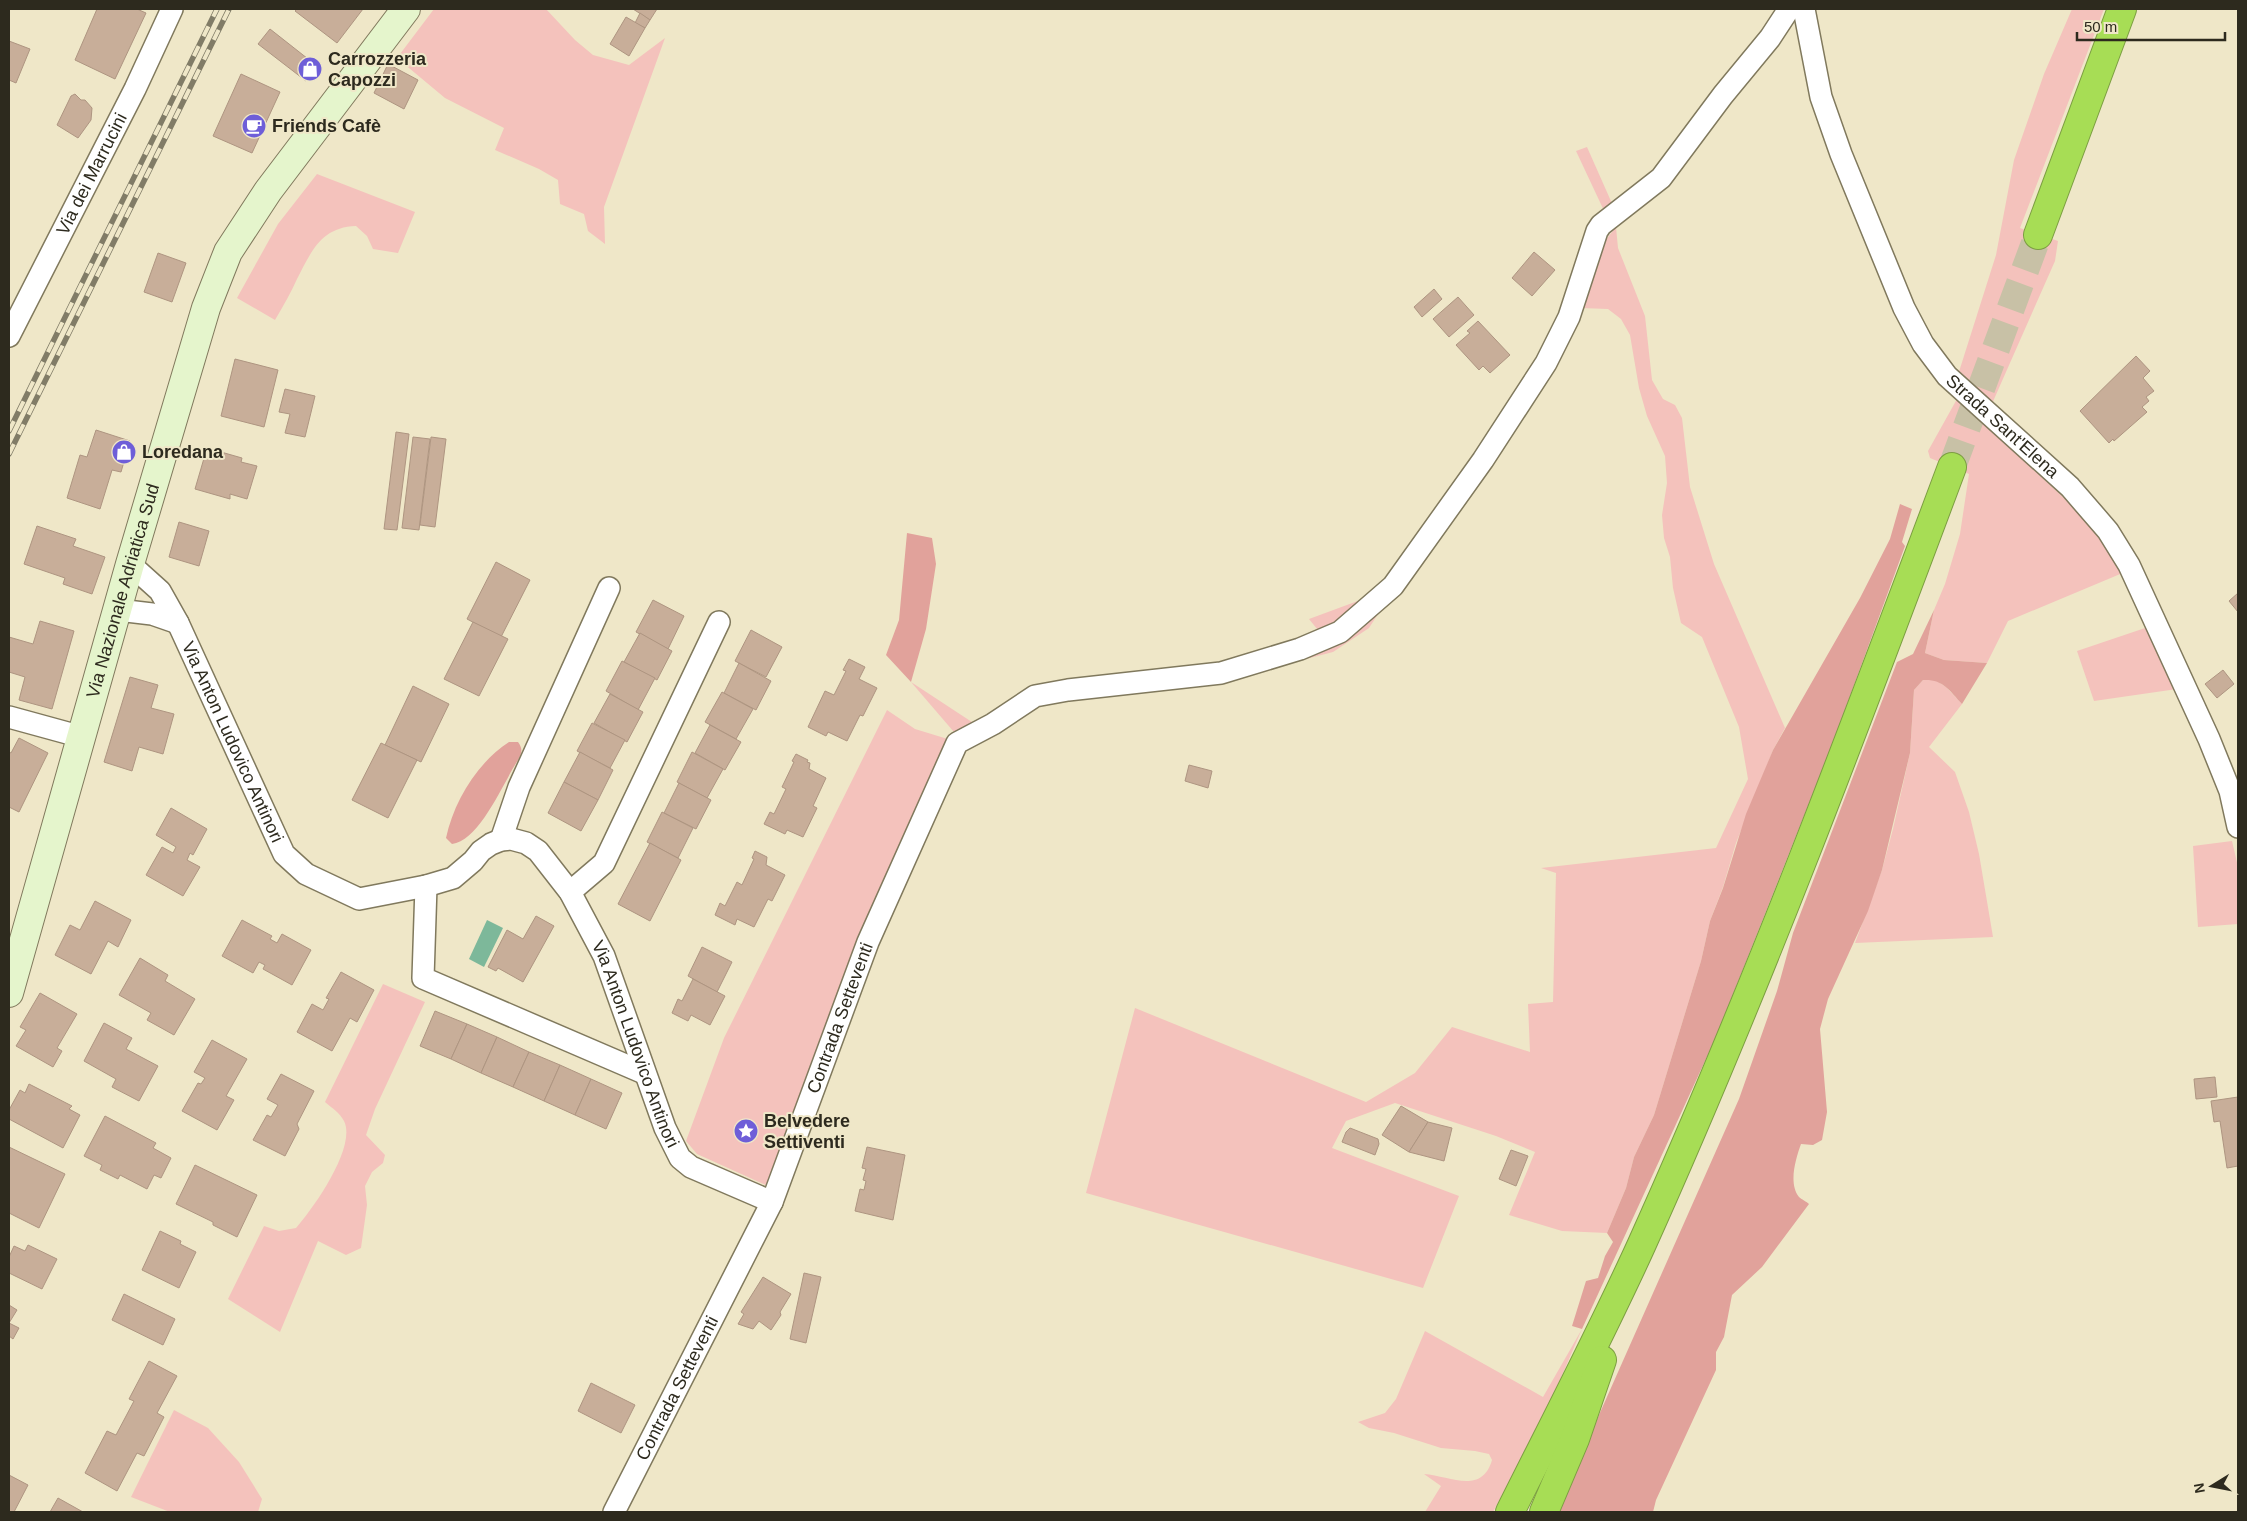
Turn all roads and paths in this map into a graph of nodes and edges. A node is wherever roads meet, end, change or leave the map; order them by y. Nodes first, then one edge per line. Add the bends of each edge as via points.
1 (172, 9) edge
2 (406, 9) edge
3 (1789, 9) edge
4 (1804, 9) edge
5 (2122, 9) edge
6 (2038, 234) tunnel mouth
7 (9, 336) edge
8 (1952, 467) tunnel mouth
9 (130, 564) junction
10 (609, 588) dead end
11 (118, 610) junction
12 (719, 622) dead end
13 (178, 623) junction
14 (9, 717) edge
15 (82, 737) junction
16 (2238, 827) edge
17 (501, 840) junction
18 (426, 886) junction
19 (570, 892) junction
20 (13, 965) edge
21 (9, 993) edge
22 (644, 1073) junction
23 (772, 1202) junction
24 (1640, 1248) junction
25 (614, 1512) edge
26 (1510, 1512) edge
27 (1544, 1512) edge

1 - 7 street, Via dei Marrucini via 135,89
2 - 9 main road, Via Nazionale Adriatica Sud via 268,191 228,252 201,319
3 - 23 street, Contrada Setteventi via 1661,178 1601,225 1570,317 1546,363 1483,460 1392,586 1340,632 1300,649 1220,673 1035,696 957,743 868,942
4 - 16 street, Strada Sant'Elena via 1821,97 1904,308 1923,344 1947,376 2070,487 2108,531 2129,565 2209,739 2230,791
5 - 6 highway
8 - 24 highway via 1786,903 1713,1082
9 - 11 main road, Via Nazionale Adriatica Sud
9 - 13 street, Via Anton Ludovico Antinori via 160,592
10 - 17 street via 518,787
11 - 13 street, Via Anton Ludovico Antinori via 152,614
11 - 15 main road, Via Nazionale Adriatica Sud
12 - 19 street via 604,863
13 - 18 street, Via Anton Ludovico Antinori via 284,854 306,874 359,899
14 - 15 street
15 - 20 main road, Via Nazionale Adriatica Sud
17 - 18 street, Via Anton Ludovico Antinori via 481,850 453,878
17 - 19 street, Via Anton Ludovico Antinori via 526,843 538,851
18 - 22 street via 423,978
19 - 22 street, Via Anton Ludovico Antinori via 604,956
20 - 21 main road, Via Nazionale Adriatica Sud
22 - 23 street, Via Anton Ludovico Antinori via 680,1158 691,1167
23 - 25 street, Contrada Setteventi
24 - 26 highway
24 - 27 highway via 1575,1439

